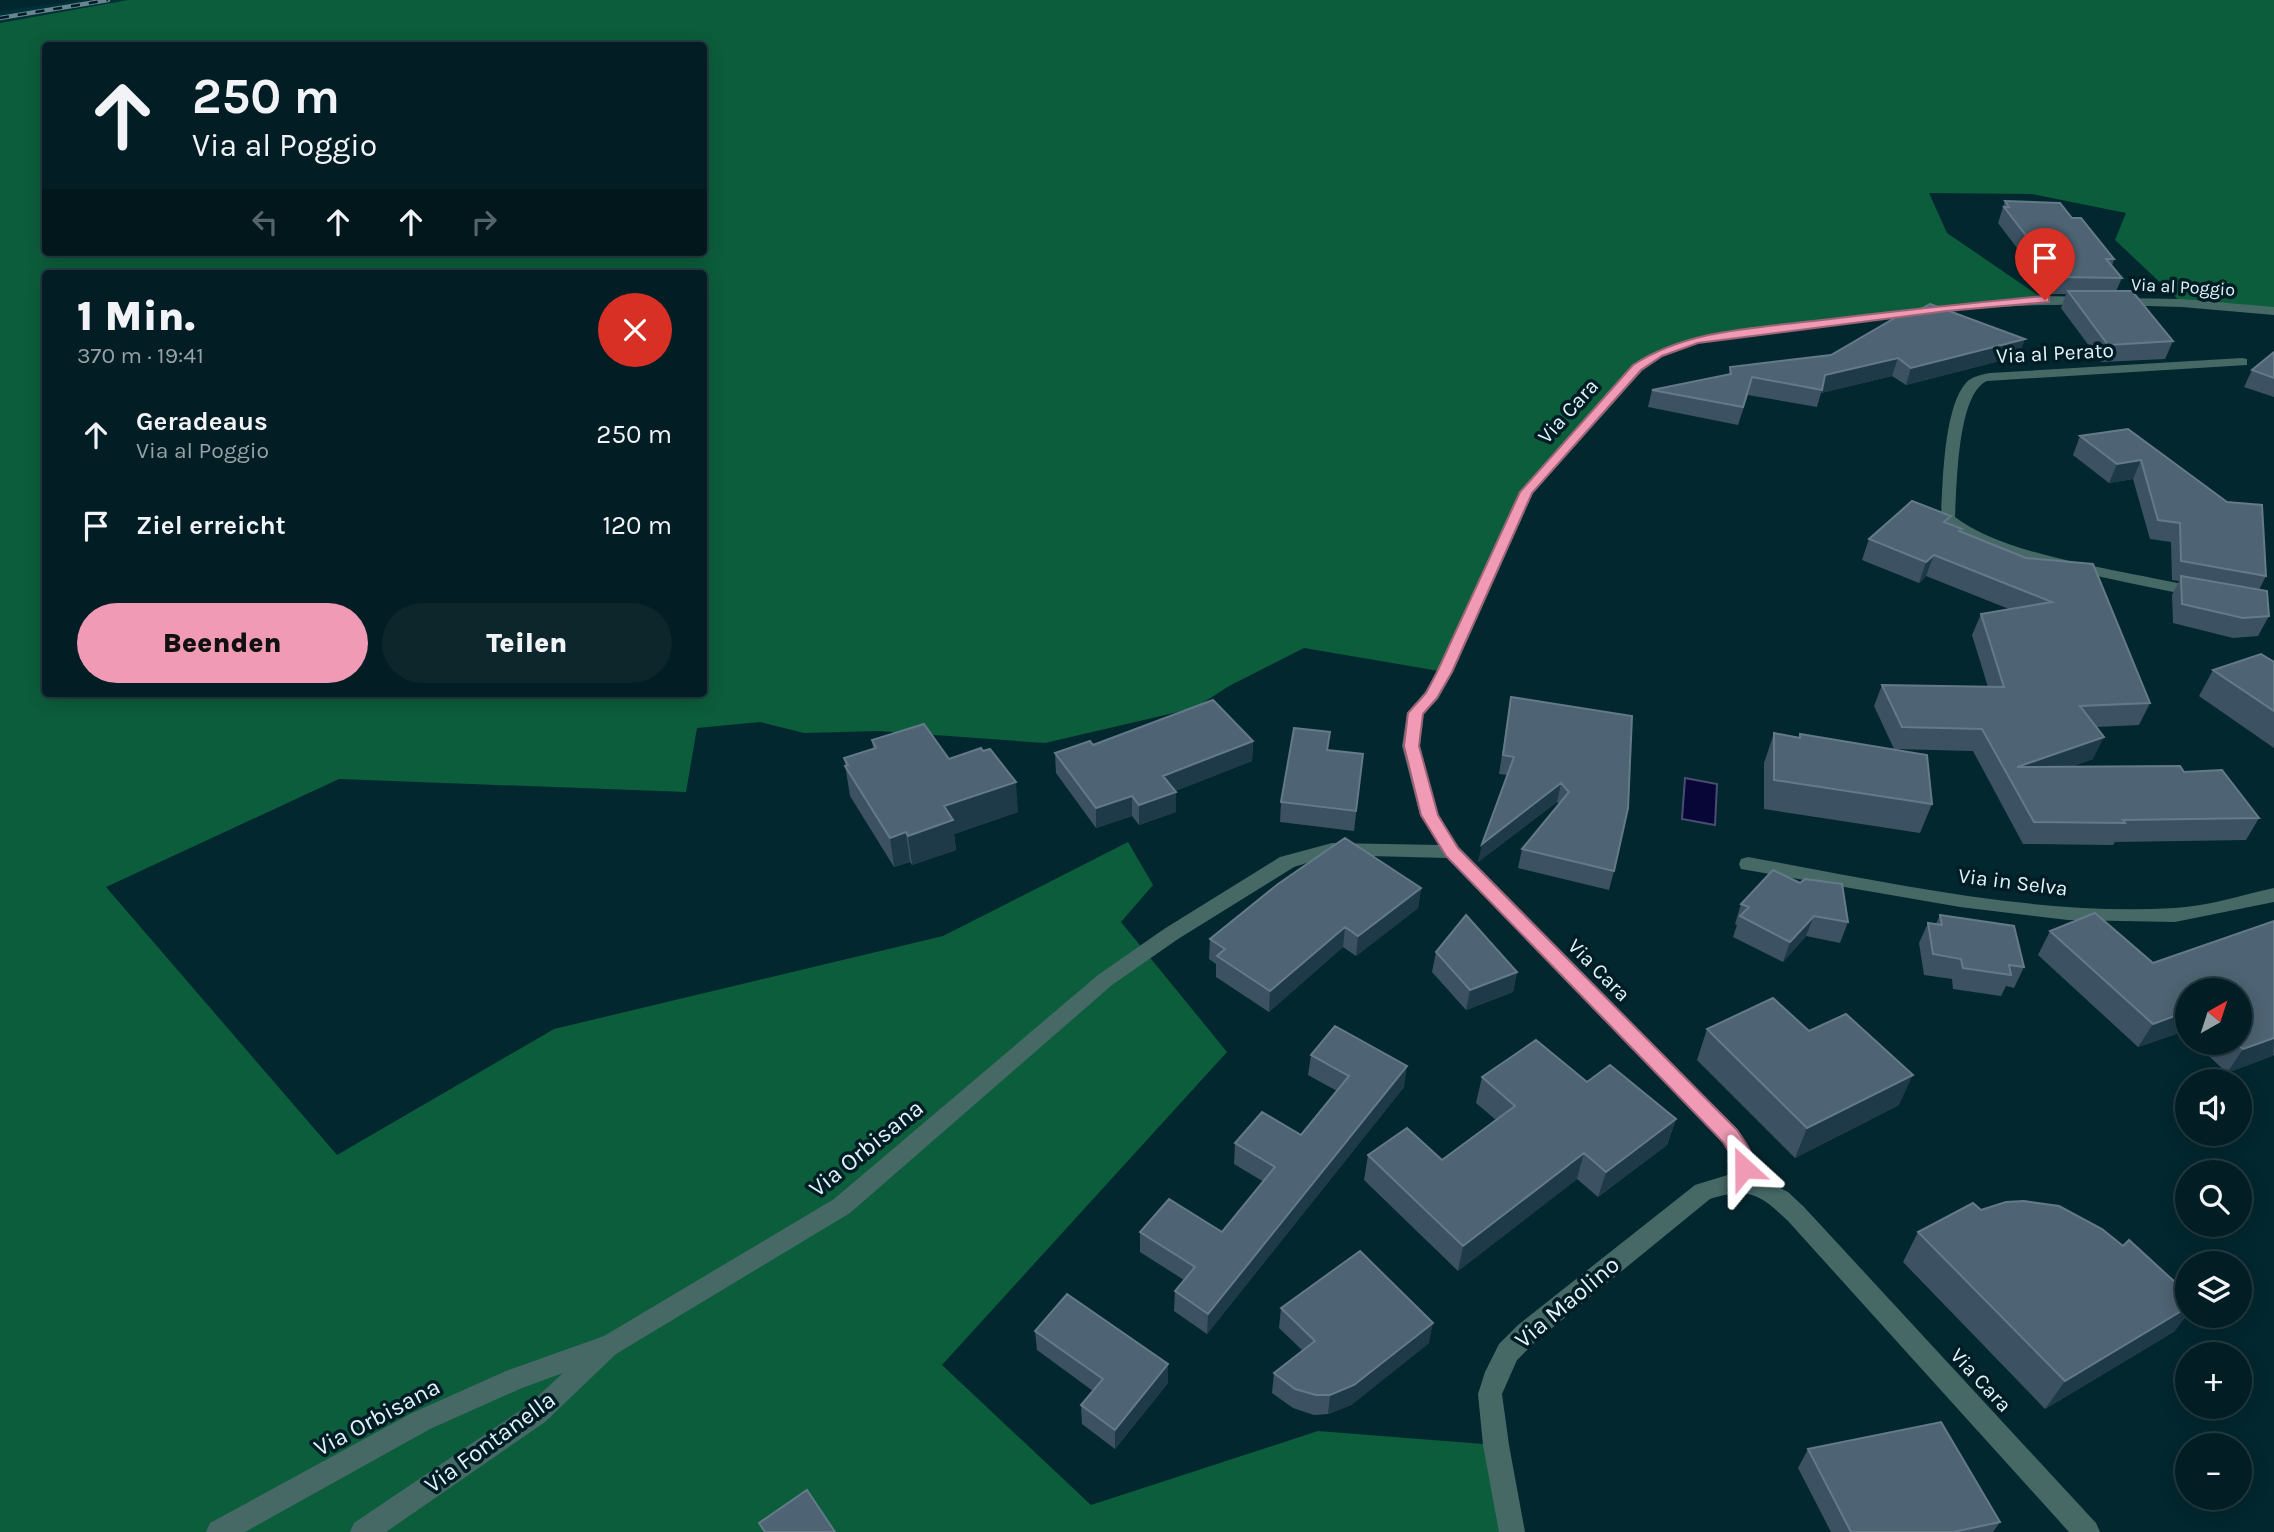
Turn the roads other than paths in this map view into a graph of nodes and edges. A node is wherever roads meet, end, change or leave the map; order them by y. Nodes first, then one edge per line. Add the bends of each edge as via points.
1 (2274, 311) edge
2 (2242, 362) dead end
3 (1637, 368) joint
4 (2216, 596) edge
5 (1452, 852) junction
6 (1748, 864) dead end
7 (2274, 895) edge
8 (1748, 1183) junction
9 (612, 1344) junction
10 (219, 1532) edge
11 (363, 1532) edge
12 (1512, 1532) edge
13 (2087, 1532) edge

1 - 3 street, Via al Poggio via 2182,303 2045,300 1947,308 1696,340 1658,354
2 - 4 street, Via al Perato via 1990,377 1969,387 1959,412 1948,518 1956,528 2042,556
3 - 5 street, Via Cara via 1526,492 1445,672 1415,713 1411,746 1415,767 1429,815
5 - 8 street, Via Cara via 1730,1136 1741,1153
5 - 9 street, Via Orbisana via 1332,849 1287,862 1105,980 842,1206
6 - 7 street, Via in Selva via 1975,901 2081,913 2177,915
8 - 12 street, Via Maolino via 1735,1182 1703,1192 1508,1352 1490,1394
8 - 13 street, Via Cara via 1780,1199 1796,1214
9 - 10 street, Via Orbisana via 515,1379 421,1421
9 - 11 street, Via Fontanella via 536,1414

